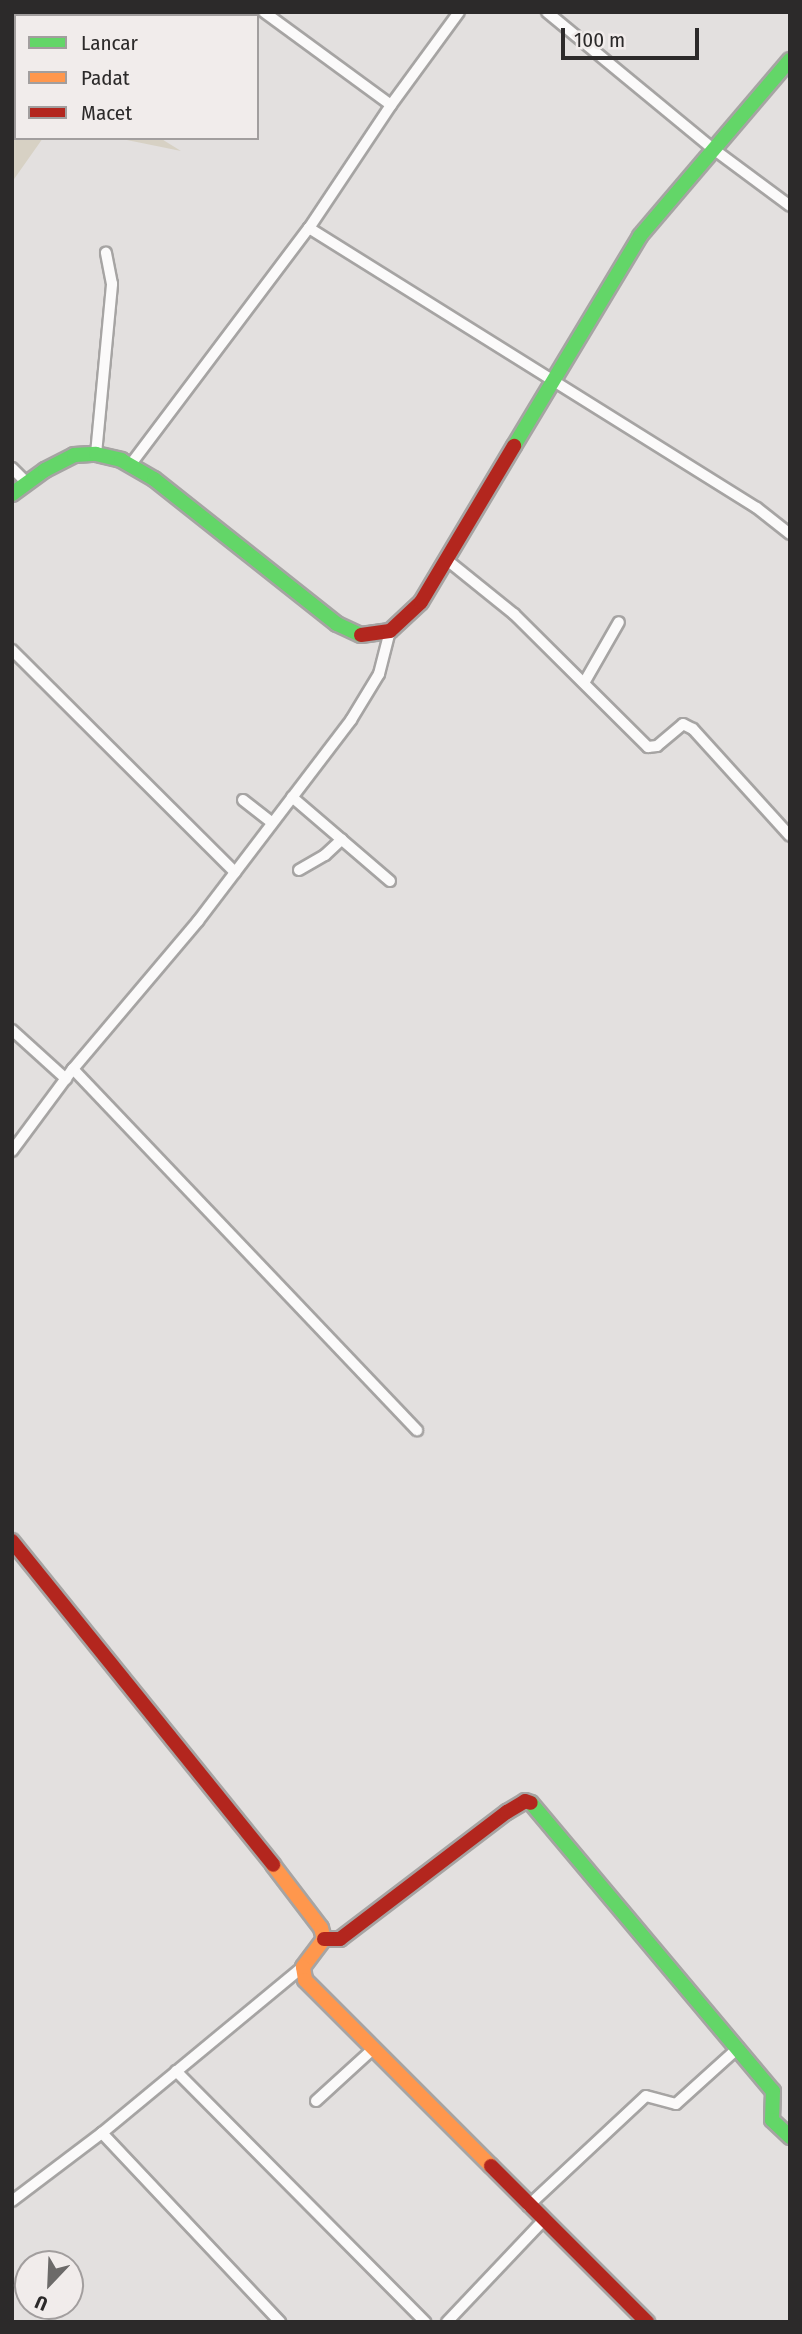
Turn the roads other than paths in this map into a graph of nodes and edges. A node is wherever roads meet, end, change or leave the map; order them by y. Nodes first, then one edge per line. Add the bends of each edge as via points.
1 (264, 12) edge
2 (459, 12) edge
3 (547, 12) edge
4 (790, 60) edge
5 (391, 105) junction
6 (712, 148) junction
7 (790, 206) edge
8 (309, 229) junction
9 (106, 253) dead end
10 (554, 380) junction
11 (96, 454) junction
12 (131, 464) junction
13 (12, 468) edge
14 (27, 483) junction
15 (12, 494) edge
16 (790, 534) edge
17 (447, 560) junction
18 (619, 622) dead end
19 (390, 631) junction
20 (14, 654) edge
21 (584, 683) junction
22 (292, 797) junction
23 (243, 800) dead end
24 (272, 823) junction
25 (790, 836) edge
26 (341, 839) junction
27 (299, 870) dead end
28 (235, 872) junction
29 (390, 881) dead end
30 (12, 1030) edge
31 (73, 1069) junction
32 (65, 1079) junction
33 (12, 1151) edge
34 (417, 1430) dead end
35 (12, 1541) edge
36 (324, 1939) junction
37 (303, 1967) junction
38 (738, 2048) junction
39 (373, 2049) junction
40 (176, 2071) junction
41 (316, 2101) dead end
42 (102, 2133) junction
43 (790, 2137) edge
44 (12, 2201) edge
45 (524, 2202) junction
46 (543, 2221) junction
47 (280, 2322) edge
48 (425, 2322) edge
49 (447, 2322) edge
50 (647, 2322) edge

1 - 5 street
2 - 5 street
3 - 6 street
4 - 6 street
5 - 8 street
6 - 7 street
6 - 10 street via 640,236
8 - 10 street
8 - 12 street
9 - 11 street via 112,284
10 - 16 street via 757,508
10 - 17 street
11 - 12 street
11 - 14 street via 74,455
12 - 19 street via 337,624 364,636
13 - 14 street
14 - 15 street
17 - 19 street via 421,602
17 - 21 street via 514,614
18 - 21 street
19 - 22 street via 370,692
20 - 28 street
21 - 25 street via 648,747 657,746 678,726 687,724
22 - 24 street
22 - 26 street
23 - 24 street
24 - 28 street
26 - 27 street
26 - 29 street
28 - 31 street
30 - 32 street
31 - 32 street
31 - 34 street
32 - 33 street
35 - 36 street via 251,1836 321,1928
36 - 37 street
36 - 38 street via 340,1939 507,1812 528,1801
37 - 39 street via 305,1980
37 - 40 street
38 - 43 street via 773,2091 772,2120
38 - 45 street via 676,2104 646,2096
39 - 41 street
39 - 45 street
40 - 42 street
40 - 48 street
42 - 44 street
42 - 47 street
45 - 46 street
46 - 49 street
46 - 50 street

